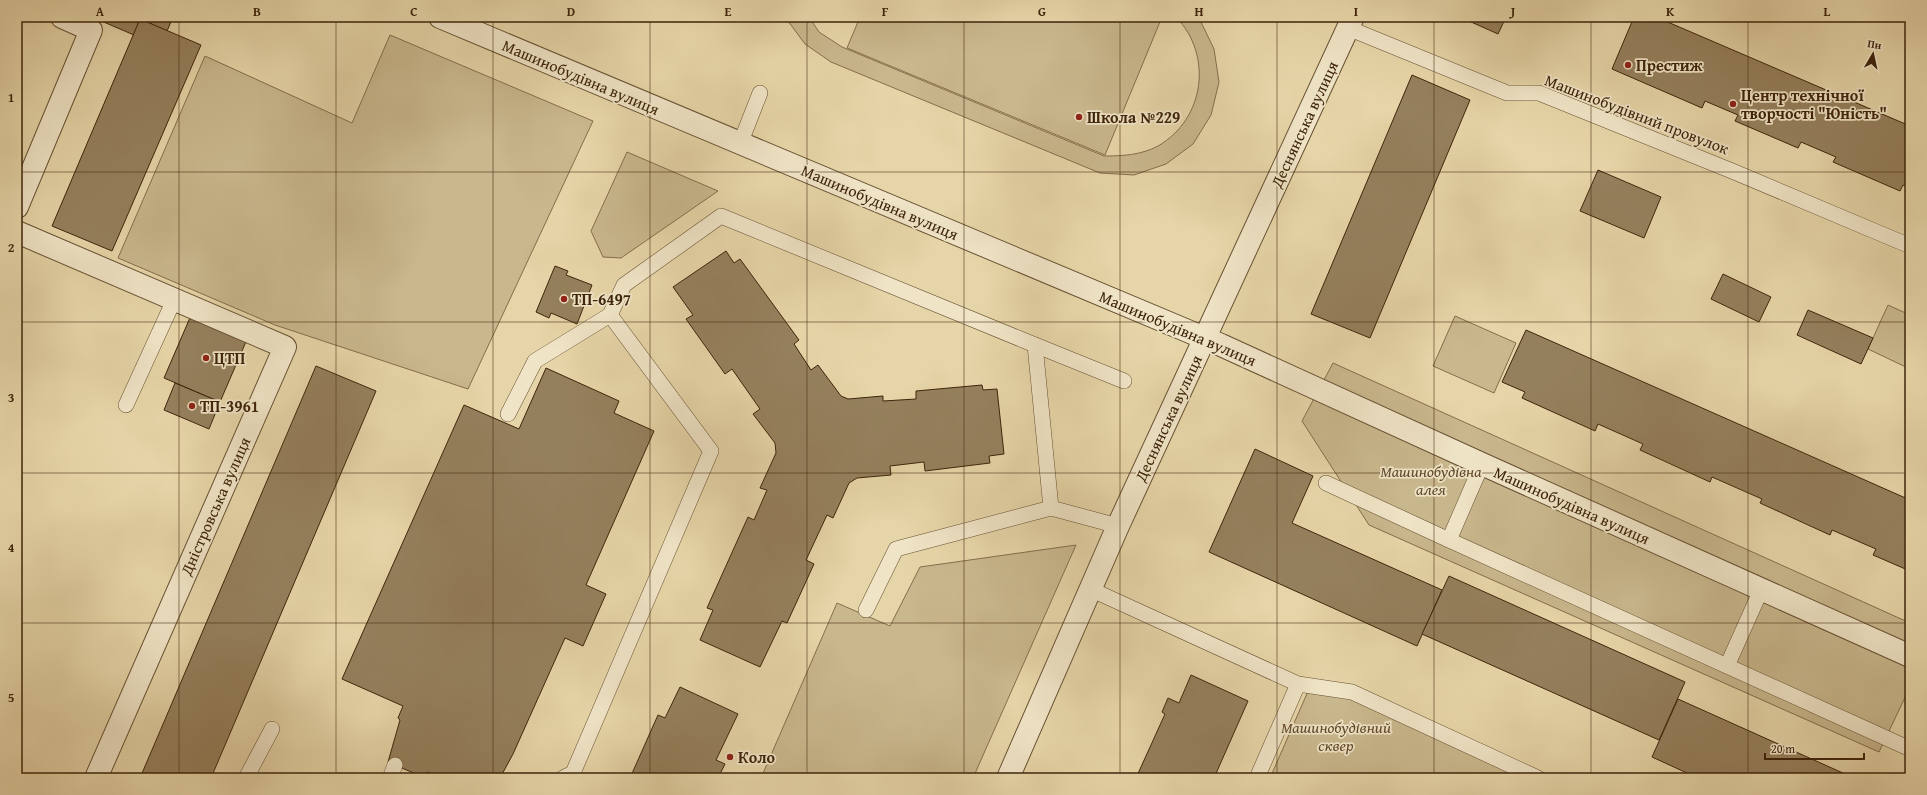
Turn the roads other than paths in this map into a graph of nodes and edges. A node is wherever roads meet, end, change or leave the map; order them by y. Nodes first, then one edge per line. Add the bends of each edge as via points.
1 (62, 17) edge
2 (441, 17) edge
3 (1351, 23) edge
4 (760, 93) dead end
5 (740, 144) junction
6 (17, 207) edge
7 (17, 232) edge
8 (1910, 246) edge
9 (174, 300) junction
10 (610, 315) junction
11 (1204, 338) junction
12 (1035, 345) junction
13 (1124, 382) dead end
14 (126, 405) dead end
15 (508, 414) dead end
16 (1482, 464) junction
17 (1326, 483) dead end
18 (1051, 508) junction
19 (1118, 526) junction
20 (1449, 540) junction
21 (1090, 590) junction
22 (1761, 590) junction
23 (866, 610) dead end
24 (1910, 656) edge
25 (1727, 666) junction
26 (1298, 684) junction
27 (272, 729) dead end
28 (1910, 747) edge
29 (96, 778) edge
30 (246, 778) edge
31 (563, 778) edge
32 (1008, 778) edge
33 (1257, 778) edge
34 (1538, 778) edge

1 - 6 street via 90,30
2 - 5 street, Машинобудівна вулиця
3 - 8 lane, Машинобудівний провулок via 1507,93 1539,93
3 - 11 street, Деснянська вулиця
4 - 5 lane
5 - 11 street, Машинобудівна вулиця
7 - 9 street, Дністровська вулиця
9 - 14 lane
9 - 29 street, Дністровська вулиця via 285,347
10 - 12 lane via 624,285 721,216
10 - 15 lane via 535,361
10 - 31 lane via 711,451 573,773
11 - 16 street, Машинобудівна вулиця
11 - 19 street, Деснянська вулиця
12 - 13 lane
12 - 18 lane
16 - 20 lane
16 - 22 street, Машинобудівна вулиця
17 - 20 lane
18 - 19 lane
18 - 23 lane via 896,549
19 - 21 street, Деснянська вулиця
20 - 25 lane
21 - 26 lane
21 - 32 street, Деснянська вулиця
22 - 24 street, Машинобудівна вулиця
22 - 25 lane
25 - 28 lane
26 - 33 lane
26 - 34 lane via 1352,692
27 - 30 lane

